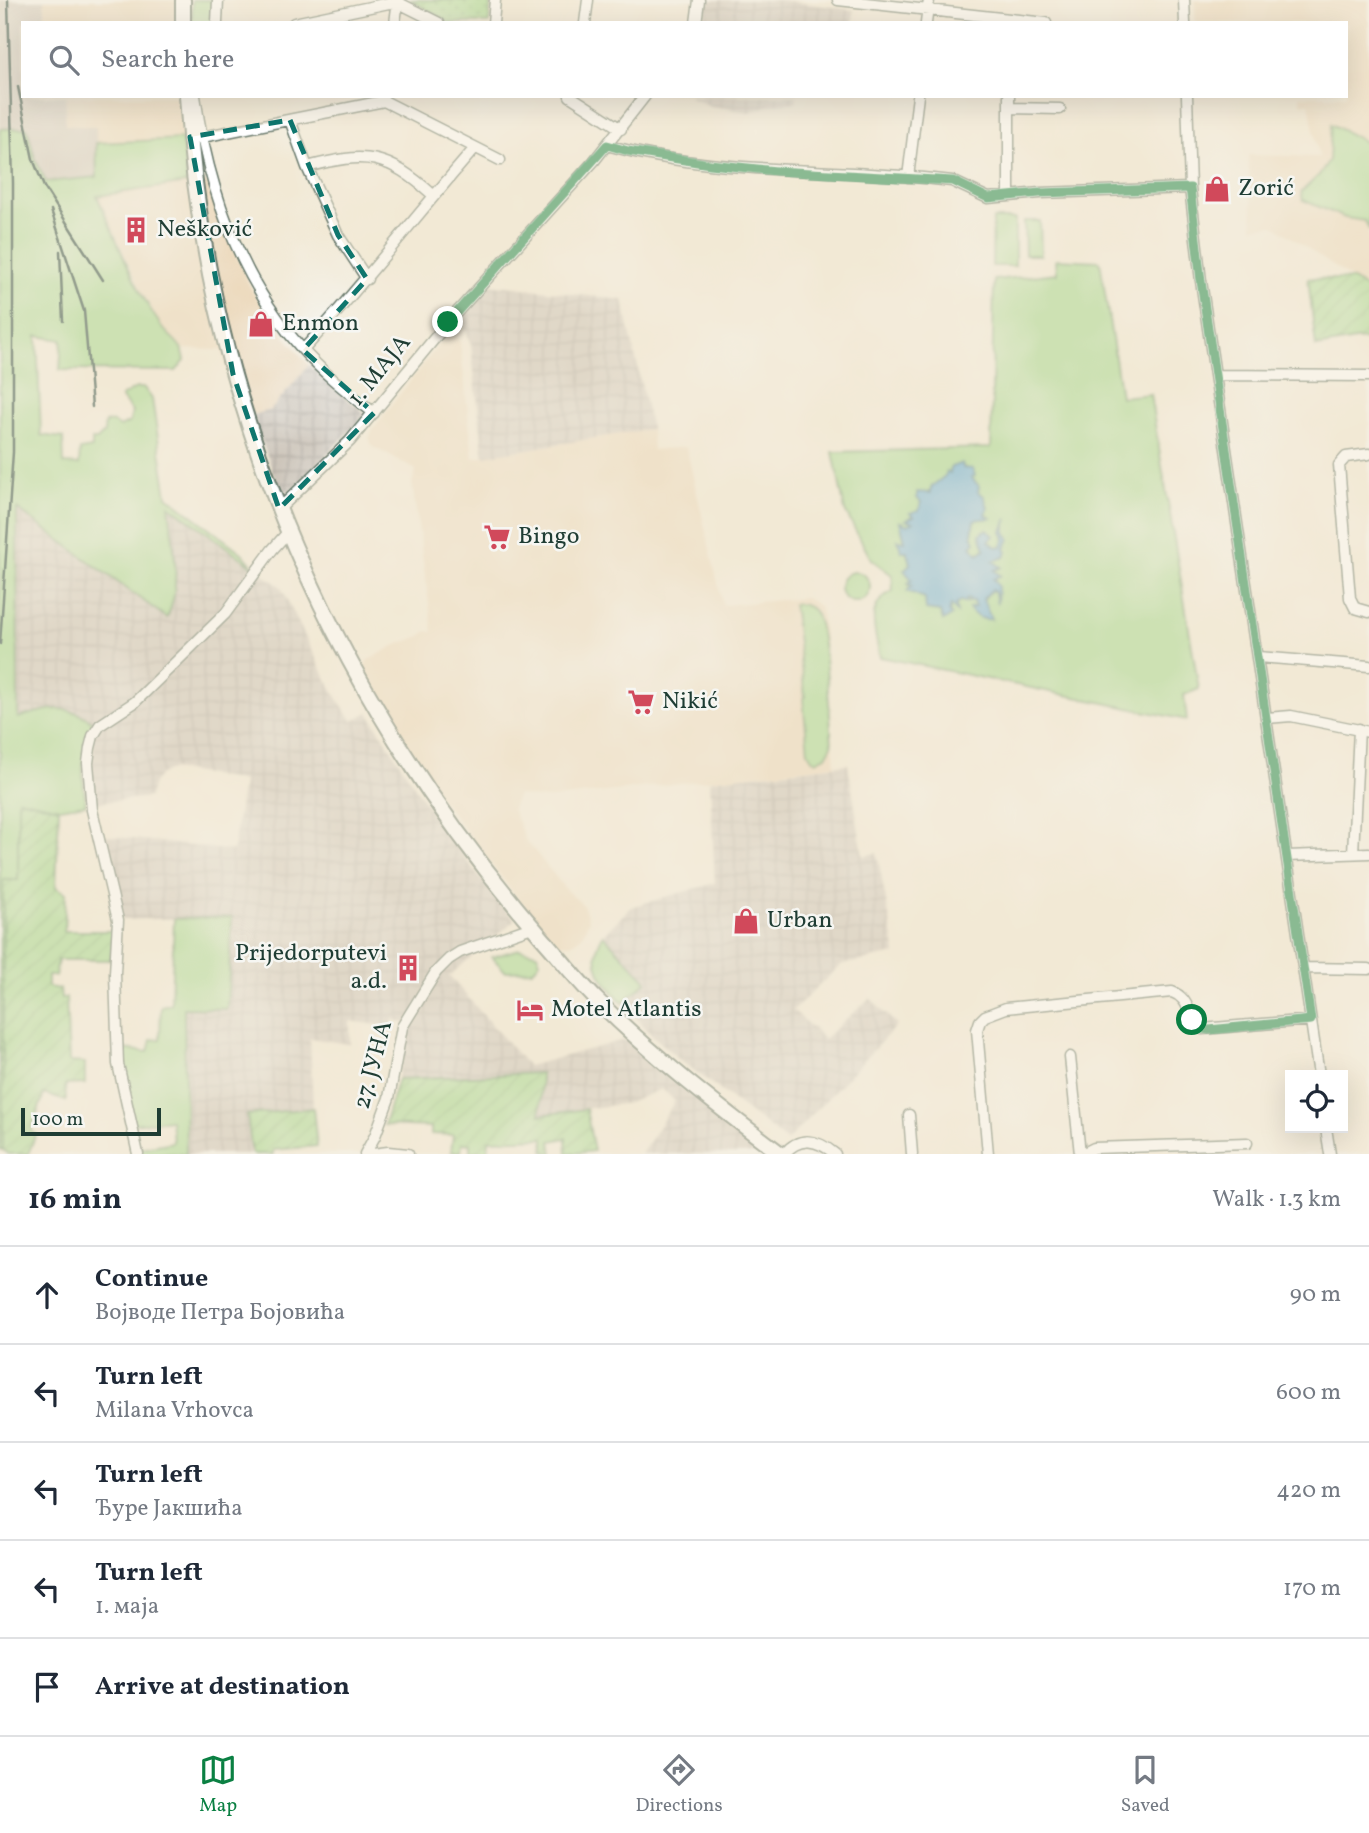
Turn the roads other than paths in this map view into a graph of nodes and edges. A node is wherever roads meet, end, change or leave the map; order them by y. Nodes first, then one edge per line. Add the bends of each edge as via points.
1 (183, 0) edge
2 (218, 0) edge
3 (495, 0) edge
4 (588, 0) edge
5 (699, 0) edge
6 (838, 0) edge
7 (1184, 0) edge
8 (398, 2) edge
9 (929, 4) edge
10 (183, 21) edge
11 (217, 21) edge
12 (303, 21) edge
13 (395, 21) edge
14 (435, 21) edge
15 (493, 21) edge
16 (585, 21) edge
17 (696, 21) edge
18 (1010, 21) edge
19 (1185, 21) edge
20 (187, 98) edge
21 (195, 98) edge
22 (573, 98) edge
23 (644, 98) edge
24 (918, 98) edge
25 (1009, 98) edge
26 (1187, 98) edge
27 (384, 99) edge
28 (1009, 108) junction
29 (1060, 110) dead end
30 (290, 120) junction
31 (621, 128) junction
32 (195, 137) junction
33 (607, 145) junction
34 (475, 148) junction
35 (500, 160) dead end
36 (307, 167) junction
37 (908, 177) junction
38 (1190, 188) junction
39 (433, 195) junction
40 (1009, 196) junction
41 (367, 279) junction
42 (303, 350) junction
43 (1216, 375) junction
44 (1369, 376) edge
45 (374, 413) junction
46 (1369, 454) edge
47 (279, 509) junction
48 (288, 532) junction
49 (1369, 612) edge
50 (1258, 657) junction
51 (1369, 666) edge
52 (1267, 718) junction
53 (1364, 730) edge
54 (1353, 853) junction
55 (1369, 853) edge
56 (1287, 856) junction
57 (532, 927) junction
58 (1304, 968) junction
59 (1369, 969) edge
60 (1311, 1020) junction
61 (1070, 1058) dead end
62 (1318, 1070) edge
63 (909, 1115) dead end
64 (1327, 1133) edge
65 (1247, 1143) dead end
66 (138, 1154) edge
67 (365, 1154) edge
68 (373, 1154) edge
69 (408, 1154) edge
70 (782, 1154) edge
71 (835, 1154) edge
72 (912, 1154) edge
73 (988, 1154) edge
74 (1081, 1154) edge
75 (1330, 1154) edge

1 - 10 main road
2 - 11 street
3 - 15 street
4 - 16 street
5 - 17 street
6 - 9 street
7 - 19 street
8 - 12 street
8 - 13 street
8 - 14 street
9 - 18 street
20 - 32 main road
21 - 32 street
22 - 31 street
23 - 31 street, 1. МАЈА
24 - 37 street
25 - 28 street
26 - 38 street
27 - 30 street
27 - 34 street
28 - 29 street
28 - 40 street
30 - 32 street
30 - 36 street
31 - 33 street, 1. МАЈА
32 - 42 street via 249,274
32 - 47 main road via 197,199 224,340
33 - 37 street via 723,166
33 - 45 street, 1. МАЈА via 448,322
34 - 35 street
34 - 39 street
36 - 39 street via 370,157 396,166
36 - 41 street via 338,235
37 - 40 street via 953,181 988,198
38 - 40 street
38 - 43 street
39 - 41 street
41 - 42 street
42 - 45 street
43 - 44 street
43 - 50 street
45 - 47 street, 1. МАЈА
46 - 49 street via 1346,457 1339,465 1350,598 1355,608
47 - 48 main road
48 - 57 main road via 387,726 423,784
48 - 66 street via 225,614 135,702 100,725 90,748 92,810 118,920 118,1064
50 - 51 street
50 - 52 street
52 - 53 street via 1291,716
52 - 56 street
53 - 54 street
54 - 55 street
54 - 56 street
56 - 58 street
57 - 67 street, 27. ЈУНА via 460,952 436,972 402,1027 384,1116
57 - 70 main road via 596,999 659,1058
58 - 59 street
58 - 60 street
60 - 62 street
60 - 73 street via 1202,1029 1192,1020 1183,999 1172,992 994,1011 980,1021 977,1030
61 - 74 street
63 - 72 street
64 - 75 street
65 - 74 street via 1094,1149
68 - 69 street
70 - 71 street via 798,1142 808,1141

